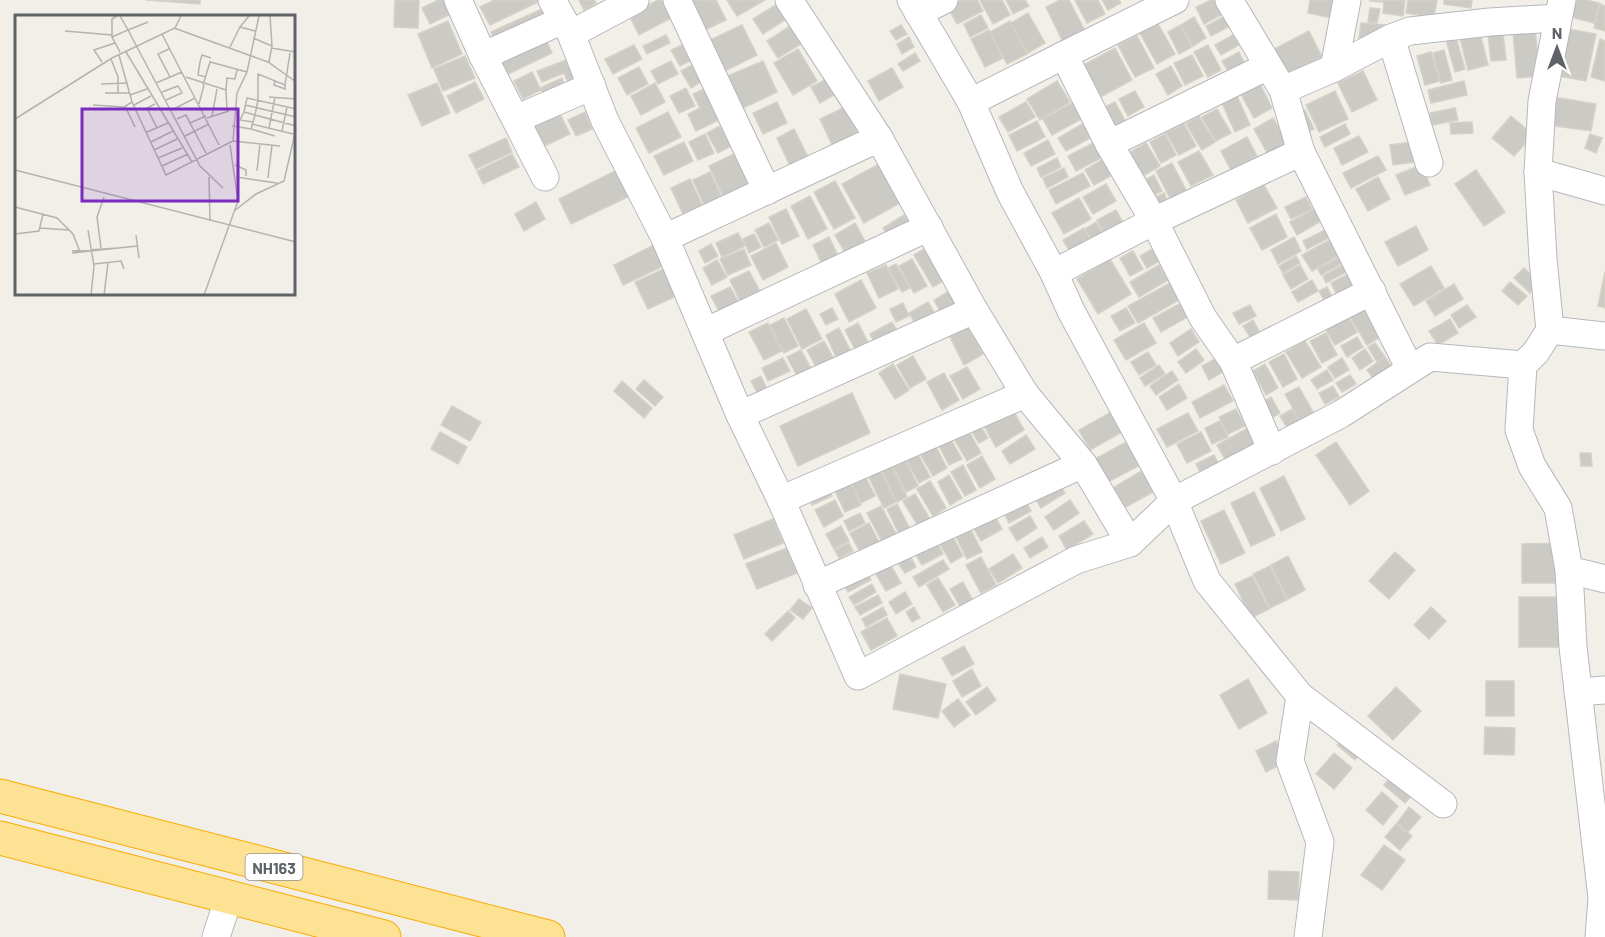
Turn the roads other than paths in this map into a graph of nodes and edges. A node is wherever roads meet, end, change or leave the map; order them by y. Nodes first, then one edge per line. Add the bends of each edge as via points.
1 (458, 0) edge
2 (635, 0) edge
3 (677, 0) edge
4 (789, 0) edge
5 (944, 0) edge
6 (1175, 0) edge
7 (1229, 0) edge
8 (1347, 0) edge
9 (914, 7) edge
10 (1559, 9) edge
11 (1489, 11) edge
12 (562, 18) edge
13 (1391, 38) junction
14 (1064, 55) junction
15 (483, 56) junction
16 (1268, 66) junction
17 (1334, 68) junction
18 (592, 86) junction
19 (1284, 90) junction
20 (971, 102) junction
21 (516, 118) junction
22 (879, 138) junction
23 (1109, 144) junction
24 (1301, 152) junction
25 (1429, 162) dead end
26 (1538, 172) junction
27 (545, 177) dead end
28 (1605, 190) edge
29 (767, 191) junction
30 (1154, 221) junction
31 (929, 227) junction
32 (665, 238) junction
33 (1054, 273) junction
34 (1372, 291) junction
35 (974, 310) junction
36 (1550, 330) junction
37 (705, 332) junction
38 (1605, 336) edge
39 (1233, 361) junction
40 (1523, 365) junction
41 (1410, 369) junction
42 (1025, 394) junction
43 (740, 415) junction
44 (1272, 451) junction
45 (1083, 464) junction
46 (781, 500) junction
47 (1174, 501) junction
48 (1130, 543) junction
49 (1569, 570) junction
50 (1605, 579) edge
51 (817, 585) junction
52 (1605, 690) edge
53 (1578, 692) junction
54 (1300, 696) junction
55 (0, 796) edge
56 (1443, 804) dead end
57 (0, 838) edge
58 (229, 897) junction
59 (216, 937) edge
60 (384, 937) edge
61 (548, 937) edge
62 (1308, 937) edge
63 (1599, 937) edge

1 - 15 street
2 - 12 street
3 - 29 street
4 - 22 street
5 - 9 street
6 - 14 street
7 - 16 street
8 - 17 street
9 - 20 street
10 - 11 street
10 - 26 street via 1542,101
11 - 13 street
12 - 15 street
12 - 18 street
13 - 17 street
13 - 25 street
14 - 20 street
14 - 23 street
15 - 21 street
16 - 19 street
16 - 23 street
17 - 19 street
18 - 21 street
18 - 32 street via 605,121
19 - 24 street
20 - 33 street via 1010,192
21 - 27 street
22 - 29 street
22 - 31 street
23 - 30 street
24 - 30 street
24 - 34 street
26 - 28 street
26 - 36 street
29 - 32 street
30 - 33 street
30 - 39 street via 1203,318
31 - 35 street
31 - 37 street
32 - 37 street
33 - 47 street
34 - 39 street
34 - 41 street
35 - 42 street
35 - 43 street
36 - 38 street
36 - 40 street
37 - 43 street
39 - 44 street
40 - 41 street via 1430,357
40 - 49 street via 1519,430 1532,466 1558,508
41 - 44 street via 1341,414
42 - 45 street
42 - 46 street
43 - 46 street
44 - 47 street
45 - 48 street
45 - 51 street
46 - 51 street
47 - 48 street
47 - 54 street via 1207,581
48 - 51 street via 1076,560 858,676
49 - 50 street
49 - 53 street
52 - 53 street
53 - 63 street via 1602,898
54 - 56 street
54 - 62 street via 1290,761 1320,842
55 - 61 highway, NH163
57 - 58 highway, NH163
58 - 59 street
58 - 60 highway, NH163

